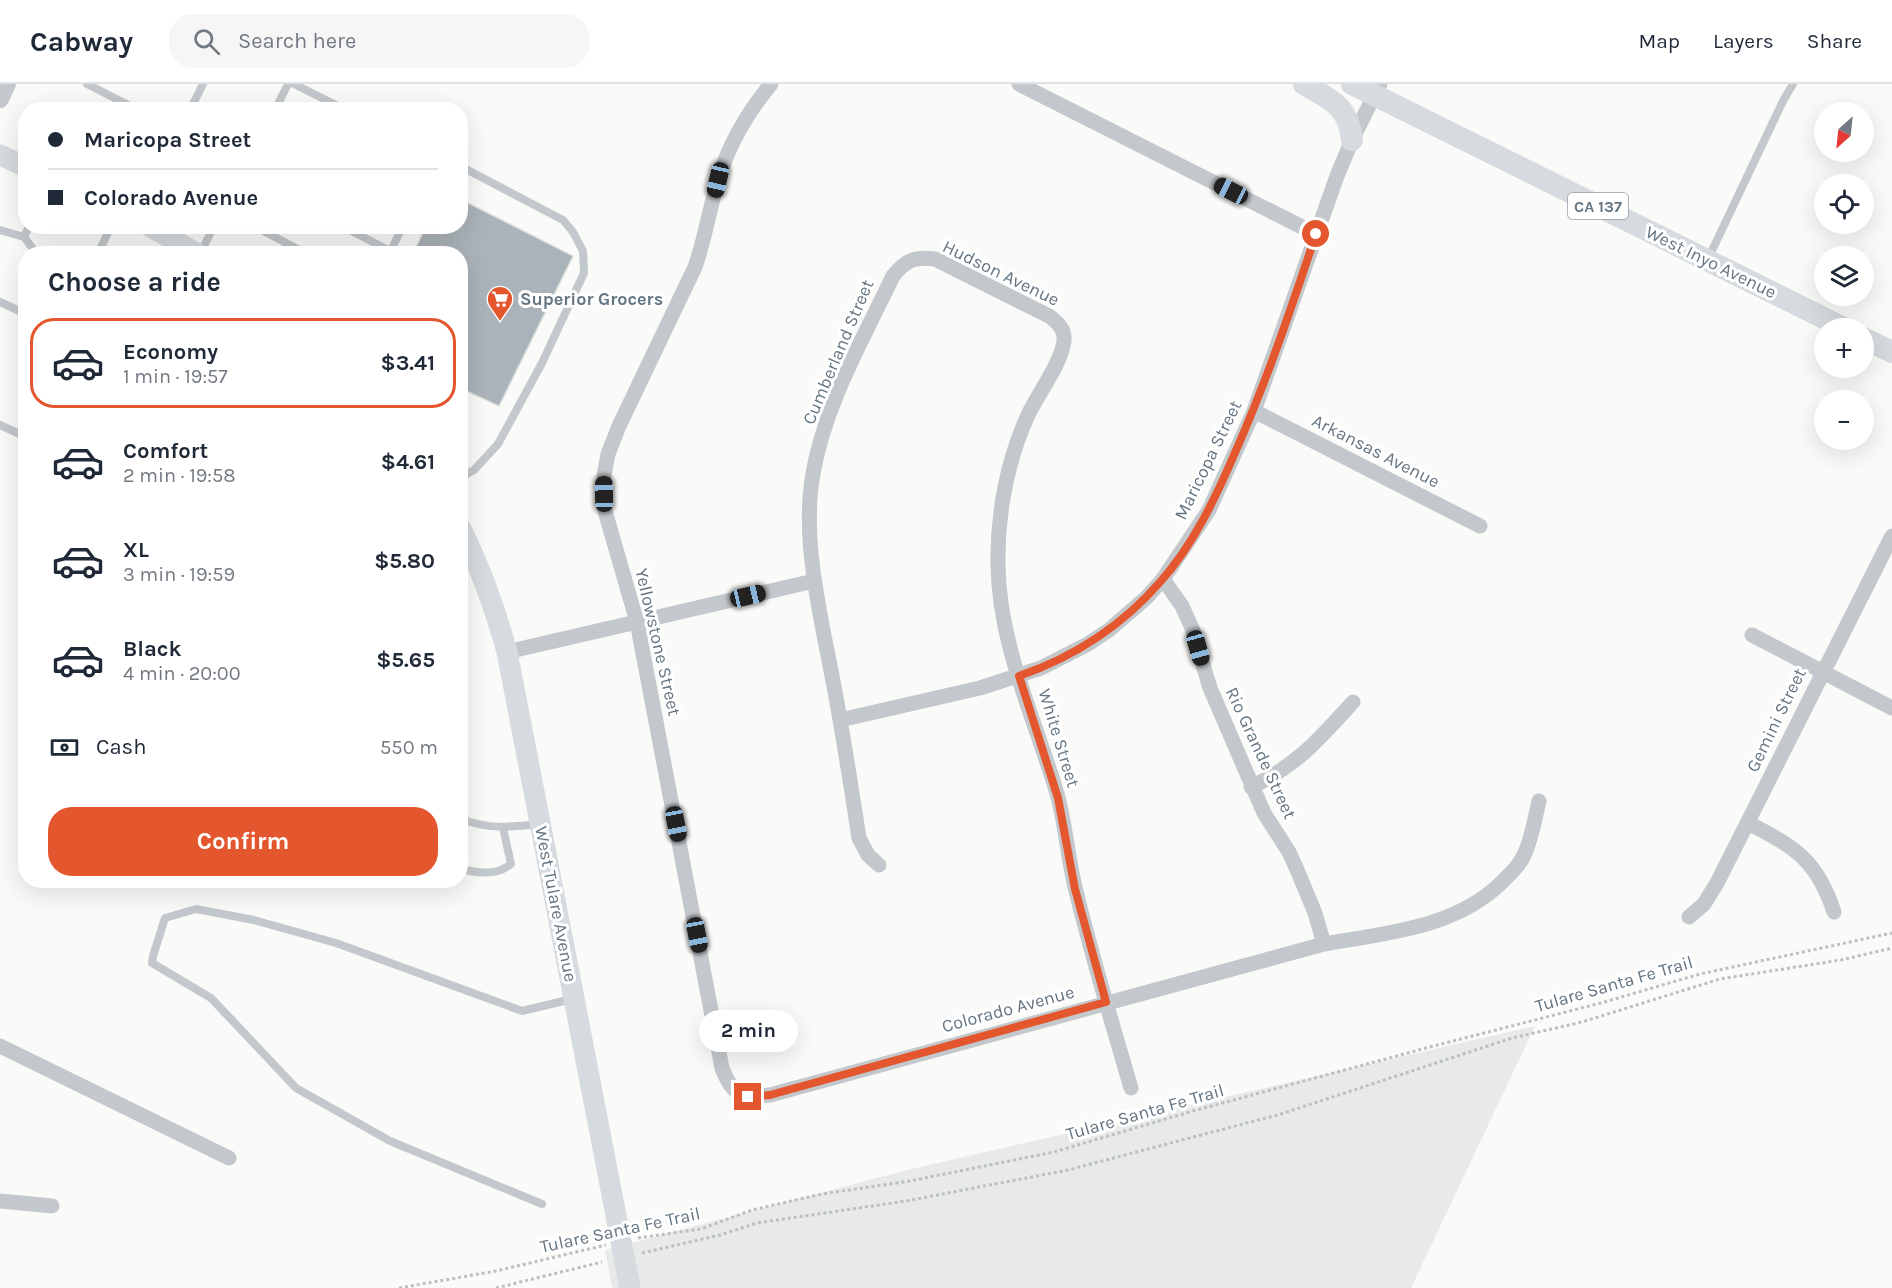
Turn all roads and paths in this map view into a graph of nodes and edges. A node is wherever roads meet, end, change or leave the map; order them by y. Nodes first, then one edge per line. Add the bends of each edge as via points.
1 (8, 84) edge
2 (87, 84) edge
3 (203, 84) edge
4 (288, 84) edge
5 (294, 84) edge
6 (771, 84) edge
7 (1019, 84) edge
8 (1304, 84) edge
9 (1352, 84) edge
10 (1793, 84) edge
11 (1377, 90) edge
12 (0, 99) edge
13 (122, 102) edge
14 (194, 102) edge
15 (279, 102) edge
16 (330, 102) edge
17 (1352, 140) junction
18 (0, 155) edge
19 (18, 163) edge
20 (468, 170) edge
21 (0, 230) edge
22 (25, 234) edge
23 (163, 234) edge
24 (269, 234) edge
25 (357, 234) edge
26 (1316, 234) junction
27 (24, 237) junction
28 (31, 246) edge
29 (185, 246) edge
30 (292, 246) edge
31 (379, 246) edge
32 (913, 258) joint
33 (1707, 260) junction
34 (0, 302) edge
35 (18, 310) edge
36 (1824, 318) edge
37 (1065, 334) joint
38 (1874, 343) edge
39 (1892, 352) edge
40 (1254, 411) junction
41 (0, 425) edge
42 (18, 433) edge
43 (468, 473) edge
44 (1480, 526) dead end
45 (1892, 536) edge
46 (468, 544) edge
47 (1163, 579) junction
48 (814, 581) junction
49 (637, 622) junction
50 (1752, 635) dead end
51 (507, 652) junction
52 (1821, 673) junction
53 (1019, 676) junction
54 (1353, 702) dead end
55 (1892, 708) edge
56 (840, 720) junction
57 (1251, 787) junction
58 (1539, 801) dead end
59 (468, 822) edge
60 (1748, 823) junction
61 (540, 824) junction
62 (503, 828) junction
63 (879, 865) dead end
64 (468, 870) edge
65 (1834, 912) dead end
66 (1689, 917) dead end
67 (1892, 933) edge
68 (1324, 944) junction
69 (1892, 948) edge
70 (574, 999) junction
71 (1106, 1002) junction
72 (0, 1046) edge
73 (1131, 1088) dead end
74 (737, 1093) joint
75 (229, 1158) dead end
76 (0, 1200) edge
77 (542, 1204) dead end
78 (52, 1206) dead end
79 (621, 1242) junction
80 (642, 1253) dead end
81 (602, 1262) dead end
82 (399, 1288) edge
83 (496, 1288) edge
84 (630, 1288) edge

1 - 12 street
2 - 13 lane
3 - 14 lane
4 - 15 lane
5 - 16 lane
6 - 49 street, Yellowstone Street via 728,154 695,267 608,454 605,511
7 - 26 street
8 - 17 main road via 1332,100 1346,114
9 - 11 main road, West Inyo Avenue / CA 137
10 - 33 lane
11 - 17 street, Maricopa Street
11 - 33 main road, West Inyo Avenue / CA 137
17 - 26 street, Maricopa Street
18 - 19 main road
20 - 43 lane via 563,220 583,251 584,273 498,444
21 - 27 lane
22 - 27 lane
23 - 29 main road
24 - 30 lane
25 - 31 lane
26 - 40 street, Maricopa Street
27 - 28 lane
32 - 37 street, Hudson Avenue via 935,259 1049,316
32 - 48 street, Cumberland Street via 904,262 893,276 821,440 812,475 810,511
33 - 36 main road, West Inyo Avenue / CA 137
34 - 35 lane
37 - 53 street, White Street via 1057,363 1018,439 1003,502 999,598
38 - 39 main road
40 - 44 street, Arkansas Avenue
40 - 47 street, Maricopa Street via 1209,510
41 - 42 lane
45 - 52 street, Gemini Street
46 - 51 main road, West Tulare Avenue via 482,573
47 - 53 street, Maricopa Street via 1128,614 1095,639
47 - 57 street, Rio Grande Street via 1192,628 1210,687
48 - 49 street
48 - 56 street, Cumberland Street
49 - 51 street
49 - 74 street, Yellowstone Street via 722,1068 728,1084
50 - 52 street
51 - 61 main road, West Tulare Avenue
52 - 55 street
52 - 60 street, Gemini Street
53 - 56 street, Maricopa Street
53 - 71 street, White Street via 1058,798 1075,889
54 - 57 street via 1288,767
56 - 63 street, Cumberland Street via 859,838
57 - 68 street, Rio Grande Street via 1289,852
58 - 68 street, Colorado Avenue via 1524,855 1494,891 1444,920
59 - 62 lane
60 - 65 street via 1808,862
60 - 66 street, Gemini Street via 1704,904
61 - 62 lane
61 - 70 main road, West Tulare Avenue
62 - 64 lane via 511,864 502,871
67 - 79 path, Tulare Santa Fe Trail via 1700,974 1054,1152 822,1194 752,1210 701,1229
68 - 71 street, Colorado Avenue
69 - 80 path, Tulare Santa Fe Trail via 1720,979 1582,1022 1512,1038 1281,1114 1068,1170 906,1201 757,1223
70 - 77 lane via 522,1011 336,943 196,909 165,918 153,956 152,963 211,998 296,1088 390,1141
70 - 79 main road, West Tulare Avenue
71 - 73 street, White Street
71 - 74 street, Colorado Avenue via 770,1095 748,1097
72 - 75 street
76 - 78 street
79 - 82 path, Tulare Santa Fe Trail via 496,1271
79 - 84 main road, West Tulare Avenue
81 - 83 path, Tulare Santa Fe Trail

